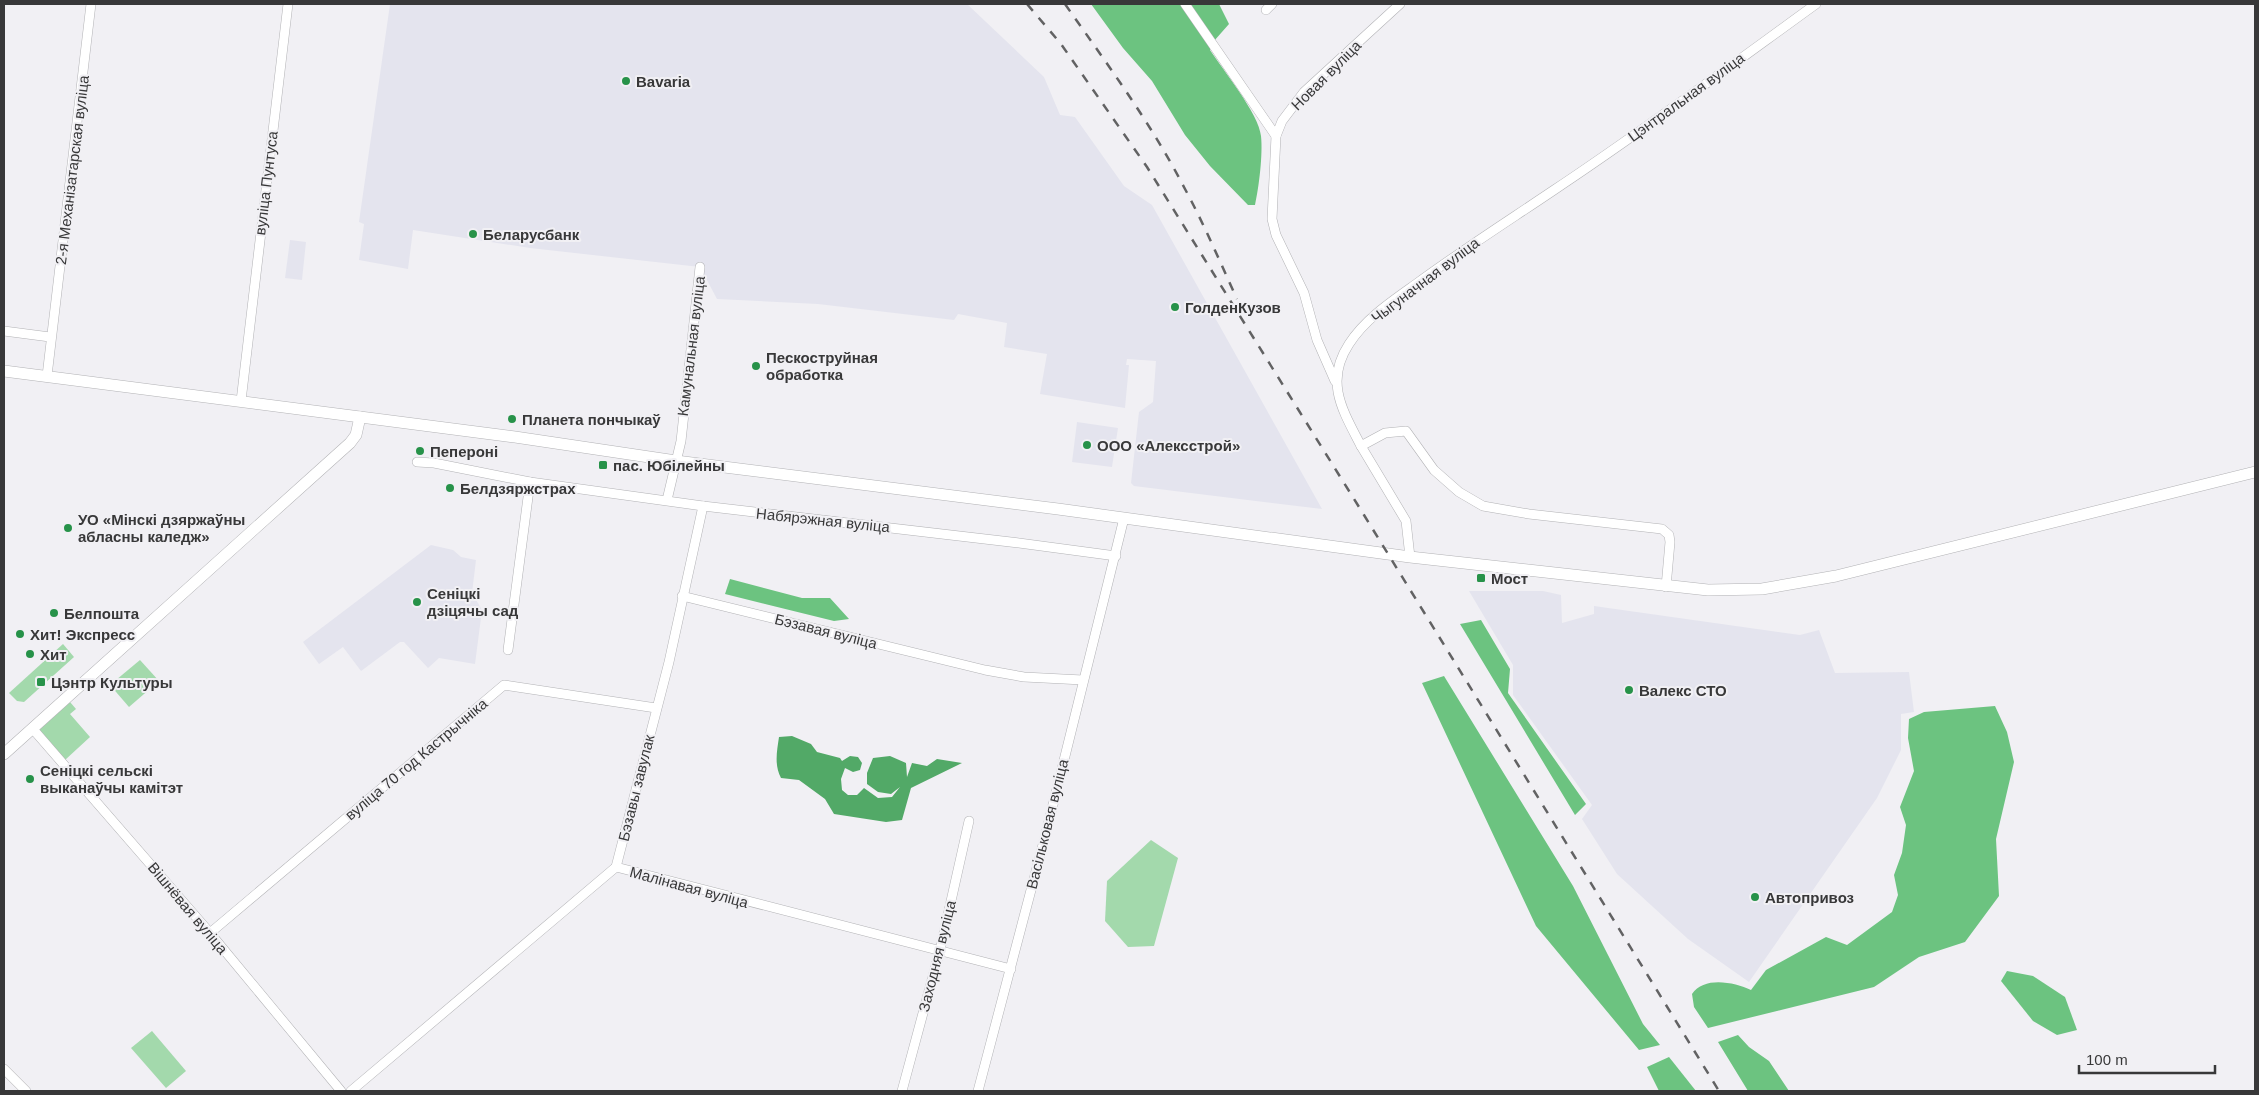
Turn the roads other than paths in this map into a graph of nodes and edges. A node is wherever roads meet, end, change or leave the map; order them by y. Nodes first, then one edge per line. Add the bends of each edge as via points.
1 (92, 4) edge
2 (288, 4) edge
3 (1185, 4) edge
4 (1816, 4) edge
5 (1396, 5) edge
6 (1276, 136) junction
7 (1555, 190) joint
8 (700, 267) dead end
9 (4, 331) edge
10 (50, 337) junction
11 (4, 371) edge
12 (47, 376) junction
13 (1335, 381) junction
14 (240, 401) junction
15 (360, 417) junction
16 (1361, 446) junction
17 (676, 461) junction
18 (417, 462) dead end
19 (2255, 472) edge
20 (530, 482) junction
21 (667, 500) junction
22 (703, 506) junction
23 (1124, 518) junction
24 (1116, 556) junction
25 (1410, 558) junction
26 (1666, 587) junction
27 (682, 596) junction
28 (508, 650) dead end
29 (1083, 680) junction
30 (656, 708) junction
31 (32, 728) junction
32 (4, 754) edge
33 (969, 821) dead end
34 (616, 867) junction
35 (210, 933) junction
36 (940, 950) junction
37 (1010, 969) junction
38 (4, 1069) edge
39 (26, 1091) edge
40 (341, 1091) edge
41 (351, 1091) edge
42 (902, 1091) edge
43 (978, 1091) edge

1 - 10 street, 2-я Механізатарская вуліца
2 - 14 street, вуліца Пунтуса
3 - 6 street
4 - 7 street, Цэнтральная вуліца
5 - 6 street, Новая вуліца via 1304,92 1282,121
6 - 13 street, Новая вуліца via 1272,219 1276,235 1304,293 1317,340
7 - 13 street, Чыгуначная вуліца via 1455,255 1363,326 1348,345
8 - 17 street, Камунальная вуліца
9 - 10 street
10 - 12 street, 2-я Механізатарская вуліца
11 - 12 street
12 - 14 street
13 - 16 street via 1345,415
14 - 15 street
15 - 17 street
15 - 31 street via 356,436 345,448
16 - 25 street via 1406,522
16 - 26 street via 1385,433 1406,431 1434,470 1458,492 1483,506 1662,529 1670,542
17 - 21 street, Камунальная вуліца
17 - 23 street
18 - 20 street, Набярэжная вуліца via 434,462
19 - 26 street via 1796,584 1738,591
20 - 21 street, Набярэжная вуліца
20 - 28 street
21 - 22 street, Набярэжная вуліца
22 - 24 street, Набярэжная вуліца
22 - 27 street
23 - 24 street, Васільковая вуліца
23 - 25 street
24 - 29 street, Васільковая вуліца
25 - 26 street
27 - 29 street, Бэзавая вуліца via 985,670 1024,677
27 - 30 street
29 - 37 street, Васільковая вуліца
30 - 34 street, Бэзавы завулак
30 - 35 street, вуліца 70 год Кастрычніка via 504,685
31 - 32 street
31 - 35 street, Вішнёвая вуліца
33 - 36 street, Заходняя вуліца
34 - 36 street, Малінавая вуліца
34 - 41 street, Малінавая вуліца
35 - 40 street, Вішнёвая вуліца
36 - 37 street, Малінавая вуліца
36 - 42 street, Заходняя вуліца
37 - 43 street, Васільковая вуліца
38 - 39 street

